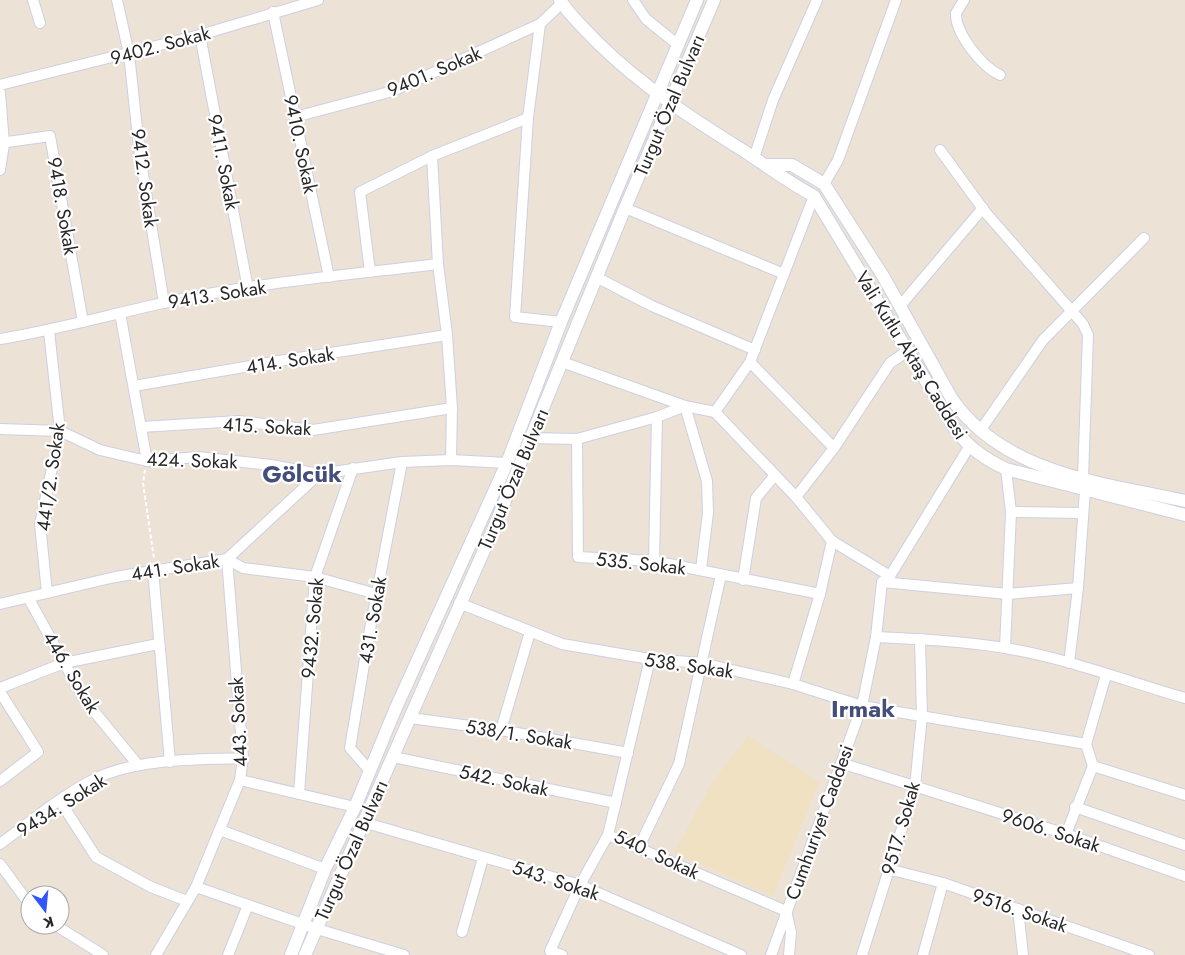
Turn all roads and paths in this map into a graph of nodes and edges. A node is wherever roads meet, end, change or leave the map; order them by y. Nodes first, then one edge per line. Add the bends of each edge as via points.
1 (33, 0) edge
2 (117, 0) edge
3 (318, 0) edge
4 (633, 0) edge
5 (697, 0) edge
6 (714, 0) edge
7 (817, 0) edge
8 (896, 0) edge
9 (964, 0) edge
10 (561, 1) edge
11 (273, 12) junction
12 (40, 23) dead end
13 (540, 24) junction
14 (200, 35) junction
15 (677, 44) junction
16 (129, 54) junction
17 (1000, 75) dead end
18 (0, 85) edge
19 (0, 93) edge
20 (658, 94) junction
21 (670, 104) junction
22 (296, 117) junction
23 (528, 118) junction
24 (2, 143) edge
25 (940, 150) dead end
26 (432, 156) junction
27 (759, 161) junction
28 (0, 170) edge
29 (824, 184) junction
30 (814, 196) junction
31 (626, 208) junction
32 (983, 208) junction
33 (1144, 238) dead end
34 (438, 264) junction
35 (370, 272) junction
36 (784, 274) junction
37 (329, 277) junction
38 (596, 278) junction
39 (248, 289) junction
40 (164, 303) junction
41 (900, 306) junction
42 (1072, 311) junction
43 (120, 313) junction
44 (83, 322) junction
45 (561, 322) junction
46 (49, 331) junction
47 (447, 336) junction
48 (0, 339) edge
49 (755, 350) junction
50 (909, 350) junction
51 (562, 362) junction
52 (750, 362) junction
53 (134, 386) junction
54 (685, 406) junction
55 (452, 408) junction
56 (715, 412) junction
57 (657, 417) junction
58 (140, 427) junction
59 (0, 429) edge
60 (60, 430) junction
61 (980, 431) junction
62 (530, 438) junction
63 (577, 439) junction
64 (969, 447) junction
65 (834, 448) junction
66 (451, 460) junction
67 (147, 461) junction
68 (402, 462) junction
69 (507, 463) junction
70 (353, 468) junction
71 (1006, 469) junction
72 (319, 474) junction
73 (775, 475) junction
74 (1084, 484) junction
75 (796, 497) junction
76 (1185, 502) edge
77 (1011, 512) junction
78 (1083, 513) junction
79 (1185, 515) edge
80 (832, 541) junction
81 (227, 559) junction
82 (654, 561) junction
83 (701, 569) junction
84 (153, 570) junction
85 (721, 575) junction
86 (315, 577) junction
87 (886, 579) junction
88 (743, 580) junction
89 (1078, 588) junction
90 (46, 593) junction
91 (376, 594) junction
92 (820, 594) junction
93 (1008, 594) junction
94 (29, 599) junction
95 (460, 603) junction
96 (0, 604) edge
97 (530, 632) junction
98 (876, 637) junction
99 (920, 639) junction
100 (158, 644) junction
101 (1005, 648) junction
102 (650, 659) junction
103 (64, 663) junction
104 (1069, 663) junction
105 (702, 664) junction
106 (1106, 675) junction
107 (793, 684) junction
108 (0, 690) edge
109 (1185, 698) edge
110 (862, 706) junction
111 (922, 716) junction
112 (410, 718) junction
113 (501, 730) junction
114 (1086, 744) junction
115 (628, 753) junction
116 (393, 757) junction
117 (243, 758) junction
118 (170, 762) junction
119 (841, 763) junction
120 (138, 765) junction
121 (1093, 766) junction
122 (370, 771) junction
123 (0, 780) edge
124 (240, 780) junction
125 (915, 787) junction
126 (298, 794) junction
127 (1185, 795) edge
128 (60, 801) junction
129 (616, 802) junction
130 (355, 807) junction
131 (1075, 807) junction
132 (366, 823) junction
133 (220, 830) junction
134 (1066, 834) junction
135 (608, 835) junction
136 (0, 844) edge
137 (1185, 846) edge
138 (638, 848) junction
139 (484, 858) junction
140 (0, 864) edge
141 (325, 869) junction
142 (888, 869) junction
143 (1185, 876) edge
144 (943, 883) junction
145 (580, 884) junction
146 (196, 887) junction
147 (20, 891) edge
148 (186, 901) junction
149 (248, 904) junction
150 (1018, 909) junction
151 (786, 911) junction
152 (304, 925) junction
153 (316, 929) junction
154 (462, 932) dead end
155 (70, 934) edge
156 (369, 950) edge
157 (550, 953) edge
158 (103, 955) edge
159 (156, 955) edge
160 (228, 955) edge
161 (291, 955) edge
162 (306, 955) edge
163 (404, 955) edge
164 (562, 955) edge
165 (741, 955) edge
166 (771, 955) edge
167 (789, 955) edge
168 (862, 955) edge
169 (922, 955) edge
170 (1022, 955) edge
171 (1148, 955) edge

1 - 12 street
2 - 16 street, 9412. Sokak
3 - 11 street, 9402. Sokak
4 - 15 street via 646,19
5 - 15 street, Turgut Özal Bulvarı
6 - 21 street, Turgut Özal Bulvarı
7 - 27 street via 773,100
8 - 29 street via 838,160
9 - 17 street via 956,12 960,33 992,72
10 - 13 street, 9401. Sokak
10 - 20 street via 612,56
11 - 14 street, 9402. Sokak
11 - 22 street, 9410. Sokak
13 - 22 street, 9401. Sokak via 393,91
13 - 23 street
14 - 16 street, 9402. Sokak
14 - 39 street, 9411. Sokak
15 - 20 street, Turgut Özal Bulvarı
16 - 18 street, 9402. Sokak
16 - 40 street, 9412. Sokak via 140,156
19 - 24 street
20 - 21 street
20 - 45 street, Turgut Özal Bulvarı
21 - 27 street
21 - 31 street, Turgut Özal Bulvarı
22 - 37 street, 9410. Sokak
23 - 26 street
23 - 45 street via 515,317
24 - 28 street
24 - 44 street, 9418. Sokak via 50,136
25 - 32 street
26 - 34 street
26 - 35 street via 360,192
27 - 29 street, Vali Kutlu Aktaş Caddesi via 792,165
27 - 30 street via 784,180
29 - 41 street, Vali Kutlu Aktaş Caddesi
30 - 36 street
30 - 50 street, Vali Kutlu Aktaş Caddesi
31 - 36 street
31 - 38 street, Turgut Özal Bulvarı
32 - 41 street
32 - 42 street
33 - 42 street
34 - 35 street, 9413. Sokak
34 - 47 street
35 - 37 street, 9413. Sokak
36 - 49 street
37 - 39 street, 9413. Sokak
38 - 49 street
38 - 51 street, Turgut Özal Bulvarı
39 - 40 street, 9413. Sokak
40 - 43 street, 9413. Sokak
41 - 61 street, Vali Kutlu Aktaş Caddesi via 952,399
42 - 61 street via 1043,340
42 - 74 street via 1084,324 1088,335
43 - 44 street, 9413. Sokak
43 - 53 street
44 - 46 street, 9413. Sokak
45 - 69 street, Turgut Özal Bulvarı
46 - 48 street, 9413. Sokak
46 - 60 street, 441/2. Sokak
47 - 53 street, 414. Sokak
47 - 55 street
49 - 52 street
50 - 64 street, Vali Kutlu Aktaş Caddesi
50 - 65 street via 890,363
51 - 54 street
51 - 62 street, Turgut Özal Bulvarı
52 - 56 street
52 - 65 street
53 - 58 street
54 - 56 street
54 - 57 street
54 - 83 street via 707,481 708,513
55 - 58 street, 415. Sokak via 314,430 240,421
55 - 66 street
56 - 73 street
57 - 63 street
57 - 82 street
58 - 67 street
59 - 60 street, 424. Sokak
60 - 67 street, 424. Sokak via 100,450
60 - 90 street, 441/2. Sokak via 40,524
61 - 64 street
61 - 74 street, Vali Kutlu Aktaş Caddesi via 1010,452
62 - 63 street
62 - 95 street, Turgut Özal Bulvarı
63 - 82 street, 535. Sokak via 578,557
64 - 71 street, Vali Kutlu Aktaş Caddesi
64 - 87 street, Cumhuriyet Caddesi
65 - 75 street
66 - 68 street, 424. Sokak
66 - 69 street, 424. Sokak
67 - 72 street, 424. Sokak via 198,457
67 - 84 path via 143,483 154,551
68 - 70 street, 424. Sokak
68 - 91 street, 431. Sokak
69 - 122 street, Turgut Özal Bulvarı
70 - 72 street, 424. Sokak
70 - 86 street, 9432. Sokak
71 - 74 street, Vali Kutlu Aktaş Caddesi
71 - 77 street
72 - 81 street, 441. Sokak
73 - 75 street
73 - 88 street via 756,498
74 - 76 street, Vali Kutlu Aktaş Caddesi
74 - 78 street
74 - 79 street, Vali Kutlu Aktaş Caddesi
75 - 80 street
77 - 78 street
77 - 93 street
78 - 89 street
80 - 87 street
80 - 92 street
81 - 84 street, 441. Sokak
81 - 86 street via 242,568
81 - 117 street, 443. Sokak
82 - 83 street, 535. Sokak
83 - 85 street, 535. Sokak
84 - 90 street, 441. Sokak
84 - 100 street
85 - 88 street, 535. Sokak
85 - 105 street
86 - 91 street
86 - 126 street, 9432. Sokak
87 - 93 street
87 - 98 street, Cumhuriyet Caddesi
88 - 92 street, 535. Sokak
89 - 93 street
89 - 104 street
90 - 94 street, 441. Sokak
91 - 122 street, 431. Sokak via 350,748
92 - 107 street
93 - 101 street
94 - 96 street, 441. Sokak
94 - 103 street, 446. Sokak
95 - 97 street, 538. Sokak
95 - 112 street, Turgut Özal Bulvarı
97 - 102 street, 538. Sokak via 562,644
97 - 113 street
98 - 99 street
98 - 110 street, Cumhuriyet Caddesi
99 - 101 street
99 - 111 street, 9517. Sokak
100 - 103 street
100 - 118 street
101 - 104 street
102 - 105 street, 538. Sokak
102 - 115 street, 540. Sokak
103 - 108 street
103 - 120 street, 446. Sokak via 84,699
104 - 106 street
105 - 107 street, 538. Sokak
105 - 138 street via 679,764
106 - 109 street
106 - 114 street
107 - 110 street, 538. Sokak
108 - 123 street via 38,752
110 - 111 street, 538. Sokak
110 - 119 street, Cumhuriyet Caddesi
111 - 114 street, 538. Sokak
111 - 125 street, 9517. Sokak
112 - 113 street, 538/1. Sokak
112 - 116 street, Turgut Özal Bulvarı
113 - 115 street, 538/1. Sokak
114 - 121 street
115 - 129 street, 540. Sokak
116 - 129 street, 542. Sokak
116 - 132 street, Turgut Özal Bulvarı
117 - 118 street, 9434. Sokak
117 - 124 street, 443. Sokak
118 - 120 street, 9434. Sokak
119 - 125 street, 9606. Sokak
119 - 151 street, Cumhuriyet Caddesi
120 - 128 street, 9434. Sokak via 105,774
121 - 127 street
121 - 131 street
122 - 130 street, Turgut Özal Bulvarı
124 - 126 street
124 - 133 street, 443. Sokak
125 - 134 street, 9606. Sokak
125 - 142 street, 9517. Sokak
126 - 130 street
128 - 136 street, 9434. Sokak
128 - 148 street via 96,856 151,887
129 - 135 street, 540. Sokak
130 - 141 street, Turgut Özal Bulvarı
131 - 134 street
131 - 137 street
132 - 139 street, 543. Sokak
132 - 153 street, Turgut Özal Bulvarı
133 - 141 street
133 - 146 street, 443. Sokak
134 - 143 street, 9606. Sokak
135 - 138 street, 540. Sokak
135 - 145 street
138 - 151 street, 540. Sokak
139 - 145 street, 543. Sokak
139 - 154 street
140 - 147 street
141 - 152 street, Turgut Özal Bulvarı
142 - 144 street, 9516. Sokak
142 - 168 street, 9517. Sokak
144 - 150 street, 9516. Sokak
144 - 169 street
145 - 157 street
145 - 165 street, 543. Sokak
146 - 148 street, 443. Sokak
146 - 149 street
148 - 159 street, 443. Sokak
149 - 152 street
149 - 160 street
150 - 170 street
150 - 171 street, 9516. Sokak
151 - 166 street, Cumhuriyet Caddesi
151 - 167 street via 791,932
152 - 153 street
152 - 161 street, Turgut Özal Bulvarı
153 - 156 street
153 - 162 street, Turgut Özal Bulvarı
155 - 158 street
156 - 163 street
157 - 164 street

